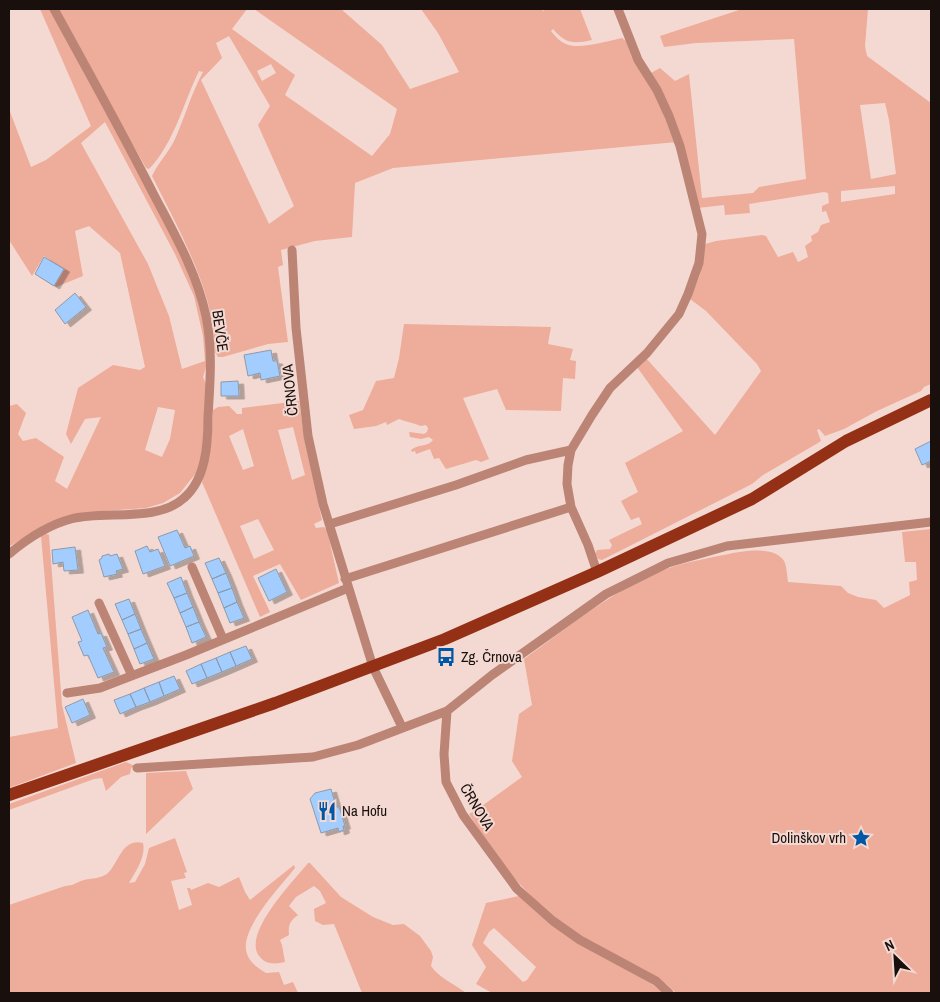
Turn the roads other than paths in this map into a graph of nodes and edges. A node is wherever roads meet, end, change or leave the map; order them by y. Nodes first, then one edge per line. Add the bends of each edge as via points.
1 (54, 9) edge
2 (618, 9) edge
3 (292, 250) dead end
4 (931, 400) edge
5 (571, 450) junction
6 (571, 507) junction
7 (931, 522) edge
8 (330, 524) junction
9 (9, 554) edge
10 (192, 567) dead end
11 (597, 572) junction
12 (346, 584) junction
13 (99, 602) dead end
14 (223, 639) junction
15 (373, 667) junction
16 (132, 676) junction
17 (67, 693) dead end
18 (448, 711) junction
19 (402, 727) junction
20 (137, 768) dead end
21 (9, 795) edge
22 (670, 993) edge

1 - 9 street, BEVČE via 128,142 179,243 200,294 211,349 208,432 205,459 195,484 184,498 172,506 147,513 71,519 41,531
2 - 5 street via 638,60 675,131 702,234 699,263 679,314 647,353 610,388
3 - 8 street, ČRNOVA via 296,328 308,436 322,504
4 - 11 main road via 846,441 752,499
5 - 6 street via 567,484
5 - 8 street via 526,460
6 - 11 street
6 - 12 street
7 - 18 street via 727,546 668,563 606,594 492,674
8 - 12 street, ČRNOVA
10 - 14 street
11 - 15 main road
12 - 14 street
12 - 15 street, ČRNOVA
13 - 16 street
14 - 16 street
15 - 19 street, ČRNOVA
15 - 21 main road
16 - 17 street via 100,688
18 - 19 street
18 - 22 street, ČRNOVA via 444,754 446,782 463,815 517,889 580,940
19 - 20 street via 358,745 313,757

